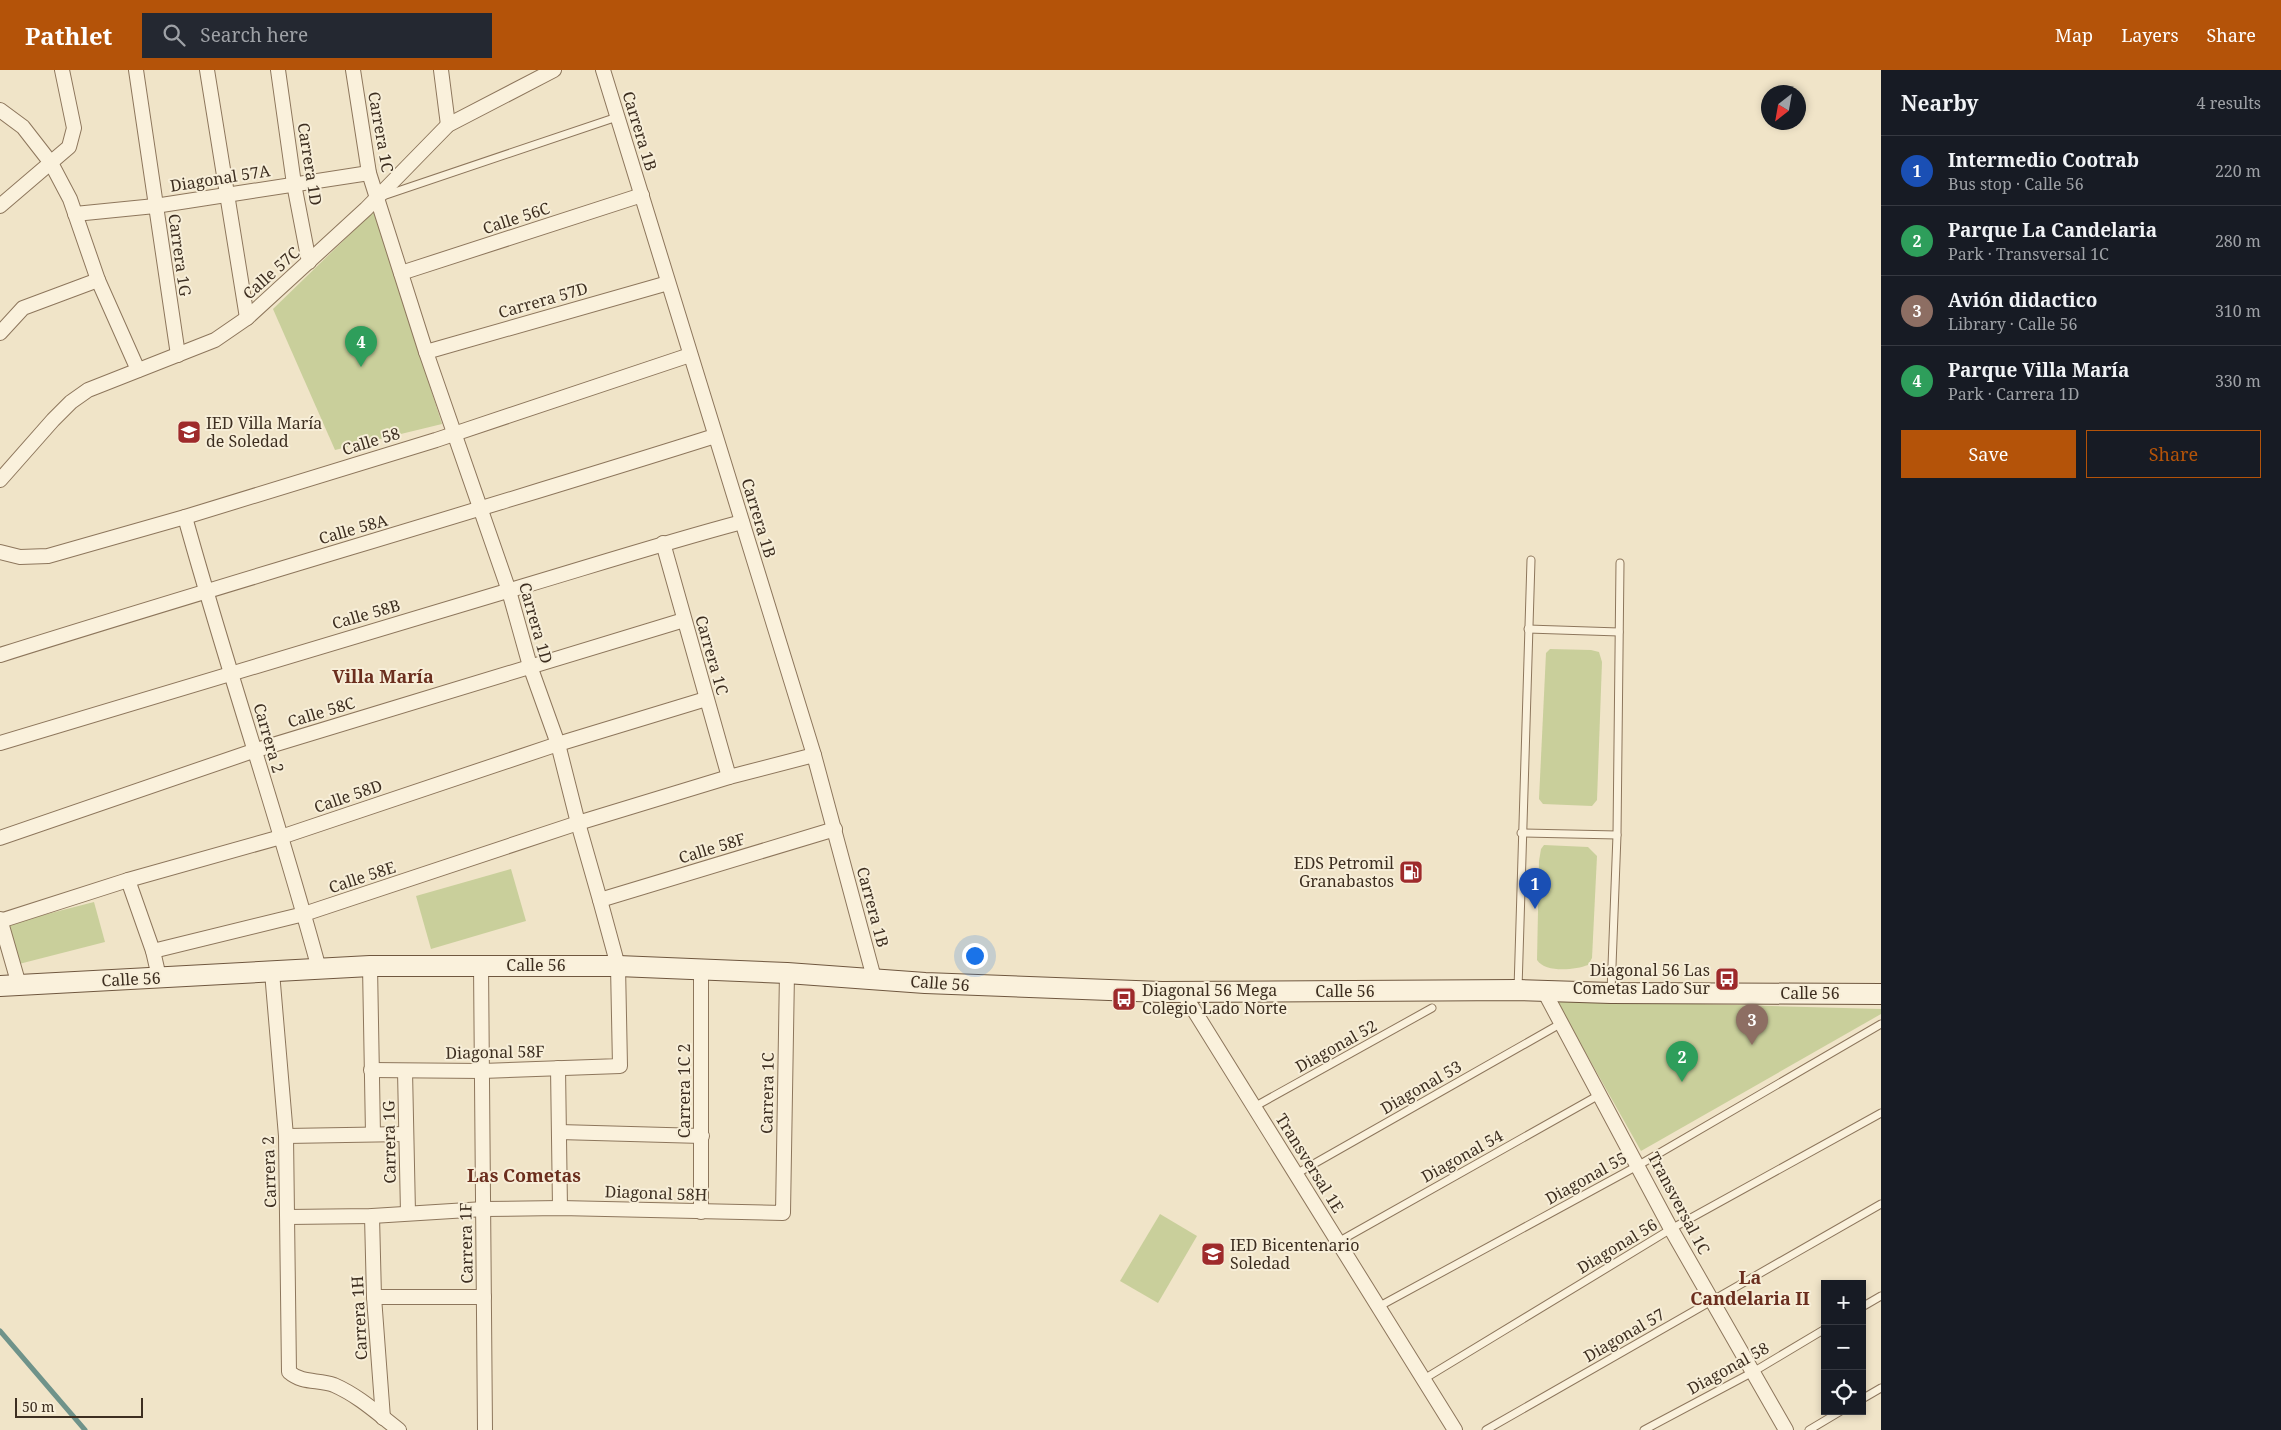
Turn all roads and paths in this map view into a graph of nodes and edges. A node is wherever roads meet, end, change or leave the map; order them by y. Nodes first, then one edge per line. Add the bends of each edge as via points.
1 (62, 70) edge
2 (136, 70) edge
3 (207, 70) edge
4 (278, 70) edge
5 (353, 70) edge
6 (440, 70) edge
7 (554, 70) edge
8 (603, 70) edge
9 (0, 110) edge
10 (617, 117) junction
11 (448, 125) junction
12 (51, 163) junction
13 (369, 173) junction
14 (294, 184) junction
15 (226, 195) junction
16 (642, 196) junction
17 (377, 198) junction
18 (0, 206) edge
19 (156, 206) junction
20 (75, 214) junction
21 (309, 262) junction
22 (401, 273) junction
23 (98, 280) junction
24 (668, 283) junction
25 (247, 318) junction
26 (0, 333) edge
27 (426, 352) junction
28 (178, 355) junction
29 (690, 355) junction
30 (138, 370) junction
31 (455, 434) junction
32 (715, 436) junction
33 (0, 480) edge
34 (482, 509) junction
35 (185, 517) junction
36 (742, 522) junction
37 (663, 543) junction
38 (0, 552) edge
39 (1531, 560) dead end
40 (1620, 563) dead end
41 (205, 590) junction
42 (509, 591) junction
43 (684, 620) junction
44 (1528, 629) junction
45 (1619, 632) junction
46 (0, 654) edge
47 (530, 666) junction
48 (232, 671) junction
49 (706, 699) junction
50 (0, 743) edge
51 (558, 744) junction
52 (253, 750) junction
53 (814, 755) junction
54 (729, 777) junction
55 (578, 823) junction
56 (834, 829) junction
57 (1521, 833) junction
58 (1617, 835) junction
59 (281, 837) junction
60 (0, 838) edge
61 (128, 880) junction
62 (600, 900) junction
63 (304, 914) junction
64 (0, 920) edge
65 (154, 951) junction
66 (481, 965) junction
67 (370, 966) junction
68 (618, 966) junction
69 (700, 968) junction
70 (319, 969) junction
71 (272, 972) junction
72 (787, 973) junction
73 (159, 977) junction
74 (874, 978) junction
75 (10, 986) edge
76 (1518, 990) junction
77 (1182, 991) junction
78 (1544, 991) junction
79 (1611, 993) junction
80 (1881, 994) edge
81 (1432, 1008) dead end
82 (1560, 1024) junction
83 (1881, 1024) edge
84 (620, 1066) joint
85 (558, 1068) junction
86 (371, 1070) junction
87 (405, 1071) junction
88 (482, 1071) junction
89 (1599, 1095) junction
90 (1254, 1108) junction
91 (1881, 1113) edge
92 (559, 1132) junction
93 (373, 1134) junction
94 (406, 1134) junction
95 (286, 1136) junction
96 (702, 1136) junction
97 (1639, 1165) junction
98 (1296, 1174) junction
99 (1881, 1204) edge
100 (560, 1208) junction
101 (484, 1209) junction
102 (701, 1212) junction
103 (408, 1213) junction
104 (783, 1213) joint
105 (372, 1216) junction
106 (288, 1217) junction
107 (1671, 1229) junction
108 (1338, 1242) junction
109 (1881, 1296) edge
110 (374, 1297) junction
111 (484, 1297) junction
112 (1712, 1300) junction
113 (1866, 1305) edge
114 (1378, 1307) junction
115 (1821, 1331) edge
116 (1752, 1372) junction
117 (1424, 1379) junction
118 (1881, 1388) edge
119 (1866, 1397) edge
120 (1834, 1415) edge
121 (383, 1418) junction
122 (399, 1430) edge
123 (485, 1430) edge
124 (1455, 1430) edge
125 (1486, 1430) edge
126 (1644, 1430) edge
127 (1786, 1430) edge
128 (1809, 1430) edge

1 - 12 street via 74,128 69,147
2 - 19 street, Carrera 1G
3 - 15 street
4 - 14 street, Carrera 1D
5 - 13 street, Carrera 1C
6 - 11 street
7 - 11 street, Calle 57C
8 - 10 street, Carrera 1B
9 - 12 street via 23,127
10 - 16 street, Carrera 1B
10 - 17 lane
11 - 17 street, Calle 57C
12 - 18 street
12 - 20 street
13 - 14 street, Diagonal 57A
13 - 17 street, Carrera 1C
14 - 15 street, Diagonal 57A
14 - 21 street, Carrera 1D
15 - 19 street, Diagonal 57A
15 - 25 street
16 - 22 street, Calle 56C
16 - 24 street, Carrera 1B
17 - 21 street, Calle 57C
17 - 22 street, Carrera 1D
19 - 20 street, Diagonal 57A
19 - 28 street, Carrera 1G
20 - 23 street
21 - 25 street, Calle 57C
22 - 27 street, Carrera 1D
23 - 26 street via 23,308
23 - 30 street
24 - 27 street, Carrera 57D
24 - 29 street, Carrera 1B
25 - 28 street, Calle 57C via 215,340
27 - 31 street, Carrera 1D
28 - 30 street, Calle 57C
29 - 31 street, Calle 58
29 - 32 street, Carrera 1B
30 - 33 street, Calle 57C via 88,390 71,402
31 - 34 street, Carrera 1D
31 - 35 street, Calle 58
32 - 34 street, Calle 58A
32 - 36 street, Carrera 1B
34 - 41 street, Calle 58A
34 - 42 street, Carrera 1D
35 - 38 street, Calle 58 via 48,556 20,557
35 - 41 street, Carrera 2
36 - 37 street, Calle 58B
36 - 53 street, Carrera 1B
37 - 42 street, Calle 58B
37 - 43 street, Carrera 1C
39 - 44 lane
40 - 45 lane
41 - 46 street, Calle 58A
41 - 48 street, Carrera 2
42 - 47 street, Carrera 1D
42 - 48 street, Calle 58B
43 - 47 street, Calle 58C
43 - 49 street, Carrera 1C
44 - 45 lane
44 - 57 lane
45 - 58 lane
47 - 51 street, Carrera 1D
47 - 52 street, Calle 58C
48 - 50 street, Calle 58B
48 - 52 street, Carrera 2
49 - 51 street, Calle 58D
49 - 54 street, Carrera 1C
51 - 55 street, Carrera 1D
51 - 59 street, Calle 58D
52 - 59 street, Carrera 2
52 - 60 street, Calle 58C
53 - 54 street
53 - 56 street, Carrera 1B
54 - 55 street
55 - 62 street, Carrera 1D
55 - 63 street, Calle 58E
56 - 62 street, Calle 58F
56 - 74 street, Carrera 1B
57 - 58 lane
57 - 76 lane
58 - 79 lane
59 - 61 street, Calle 58D
59 - 63 street, Carrera 2
61 - 64 street, Calle 58D
61 - 65 street
62 - 68 street, Carrera 1D
63 - 65 street, Calle 58E
63 - 70 street, Carrera 2
64 - 75 street
65 - 73 street
66 - 67 main road, Calle 56
66 - 68 main road, Calle 56
66 - 88 street, Carrera 1F
67 - 70 main road, Calle 56
67 - 86 street
68 - 69 main road, Calle 56
68 - 84 street, Carrera 1D
69 - 72 main road, Calle 56
69 - 96 street, Carrera 1C 2
70 - 71 main road, Calle 56
71 - 73 main road, Calle 56
71 - 95 street, Carrera 2
72 - 74 main road, Calle 56
72 - 104 street, Carrera 1C
73 - 75 main road, Calle 56
74 - 77 main road, Calle 56 via 1010,987
76 - 77 main road, Calle 56
76 - 78 main road, Calle 56
77 - 90 street, Transversal 1E
78 - 79 main road, Calle 56
78 - 82 street, Transversal 1C
79 - 80 main road, Calle 56
81 - 90 lane, Diagonal 52
82 - 89 street, Transversal 1C
82 - 98 lane, Diagonal 53
83 - 97 lane, Diagonal 55
84 - 85 street, Diagonal 58F
85 - 88 street, Diagonal 58F
85 - 92 street
86 - 87 street, Diagonal 58F
86 - 93 street
87 - 88 street, Diagonal 58F
87 - 94 street, Carrera 1G
88 - 101 street, Carrera 1F
89 - 97 street, Transversal 1C
89 - 108 lane, Diagonal 54
90 - 98 street, Transversal 1E
91 - 107 lane, Diagonal 56
92 - 96 street
92 - 100 street
93 - 94 street
93 - 95 street
94 - 103 street, Carrera 1G
95 - 106 street, Carrera 2
96 - 102 street, Carrera 1C 2
97 - 107 street, Transversal 1C
97 - 114 lane, Diagonal 55
98 - 108 street, Transversal 1E
99 - 112 lane, Diagonal 57
100 - 101 street, Diagonal 58H
100 - 102 street, Diagonal 58H
101 - 103 street, Diagonal 58H
101 - 111 street, Carrera 1F
102 - 104 street, Diagonal 58H
103 - 105 street, Diagonal 58H
105 - 106 street, Diagonal 58H
105 - 110 street, Carrera 1H
106 - 121 street, Carrera 2 via 289,1372 297,1378 345,1390 359,1397
107 - 112 street, Transversal 1C
107 - 117 lane, Diagonal 56
108 - 114 street, Transversal 1E
109 - 113 lane
110 - 111 street
110 - 121 street, Carrera 1H
111 - 123 street, Carrera 1F
112 - 116 street, Transversal 1C
112 - 125 lane, Diagonal 57
114 - 117 street, Transversal 1E
115 - 116 lane, Diagonal 58
116 - 126 lane, Diagonal 58
116 - 127 street, Transversal 1C
117 - 124 street, Transversal 1E
118 - 119 lane
120 - 128 lane
121 - 122 street

